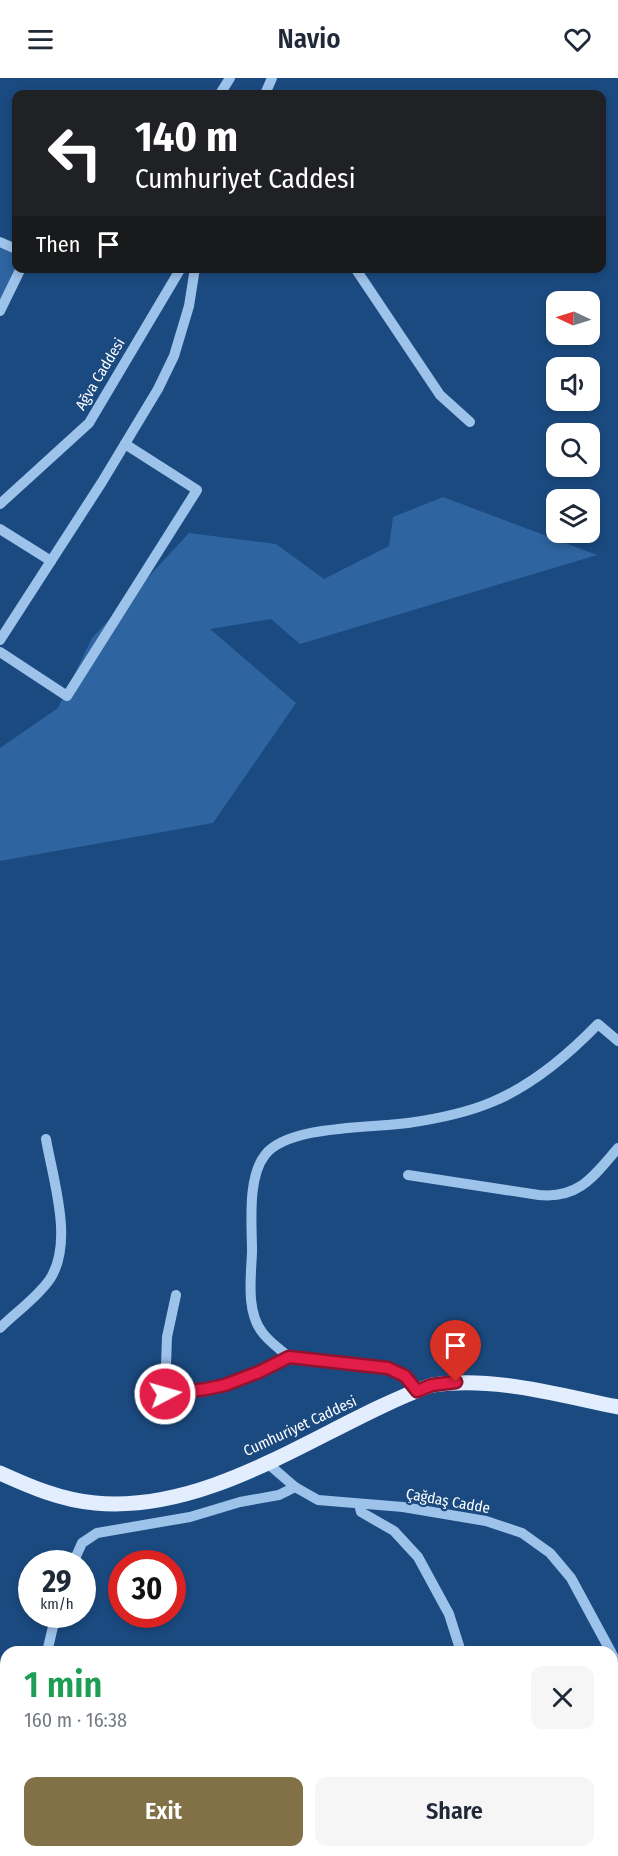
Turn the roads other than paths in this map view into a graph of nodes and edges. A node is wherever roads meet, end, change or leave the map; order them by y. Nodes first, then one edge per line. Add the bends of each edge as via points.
1 (19, 273) edge
2 (178, 273) edge
3 (194, 273) edge
4 (358, 273) edge
5 (0, 312) edge
6 (470, 422) dead end
7 (125, 444) junction
8 (0, 504) edge
9 (0, 529) edge
10 (51, 561) junction
11 (0, 640) edge
12 (0, 652) edge
13 (618, 1041) edge
14 (46, 1139) dead end
15 (618, 1148) edge
16 (408, 1175) dead end
17 (176, 1295) dead end
18 (0, 1328) edge
19 (289, 1357) junction
20 (417, 1391) junction
21 (618, 1407) edge
22 (266, 1462) junction
23 (2, 1473) edge
24 (295, 1486) junction
25 (359, 1504) junction
26 (79, 1550) edge
27 (53, 1628) edge
28 (48, 1646) edge
29 (459, 1646) edge
30 (607, 1646) edge

1 - 5 street
2 - 8 street, Ağva Caddesi via 89,423
3 - 7 street via 174,356
4 - 6 street via 440,395
7 - 10 street
7 - 12 street via 197,490 67,696
9 - 10 street
10 - 11 street
13 - 19 street via 598,1024 543,1073 492,1102 410,1123 316,1132 282,1141 269,1150 259,1164 254,1183 252,1309 260,1330
14 - 18 street via 62,1249 49,1281
15 - 16 street via 589,1181 558,1195
17 - 19 street via 167,1337 165,1394 225,1385
19 - 20 street via 388,1368 405,1376
20 - 21 main road, Cumhuriyet Caddesi via 456,1382 481,1383
20 - 22 main road, Cumhuriyet Caddesi
22 - 23 main road, Cumhuriyet Caddesi via 180,1496 124,1504 67,1499
22 - 24 street, Çağdaş Cadde
24 - 25 street, Çağdaş Cadde via 318,1500
24 - 26 street via 279,1496 97,1533
25 - 29 street via 362,1512 394,1532 418,1557 449,1614
25 - 30 street, Çağdaş Cadde via 486,1521 522,1533 550,1553 571,1578
27 - 28 street

